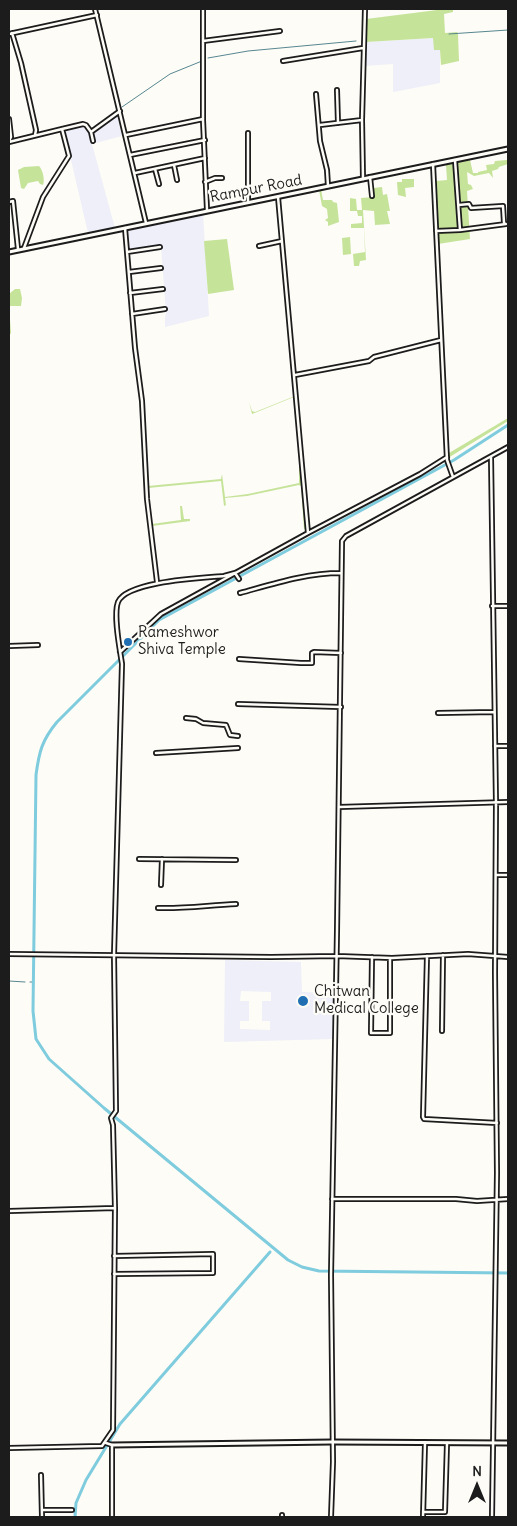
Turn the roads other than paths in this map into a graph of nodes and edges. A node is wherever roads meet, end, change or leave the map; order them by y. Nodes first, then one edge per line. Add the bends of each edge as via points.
1 (96, 9) edge
2 (203, 9) edge
3 (364, 9) edge
4 (97, 15) junction
5 (280, 31) dead end
6 (10, 34) edge
7 (204, 41) junction
8 (364, 48) junction
9 (283, 61) dead end
10 (337, 90) dead end
11 (316, 94) dead end
12 (120, 111) junction
13 (9, 119) edge
14 (203, 119) junction
15 (362, 120) junction
16 (338, 123) junction
17 (320, 125) junction
18 (62, 128) junction
19 (36, 129) junction
20 (91, 132) junction
21 (43, 133) junction
22 (248, 133) dead end
23 (126, 135) junction
24 (35, 136) junction
25 (205, 140) junction
26 (9, 141) edge
27 (93, 141) dead end
28 (508, 149) edge
29 (130, 155) junction
30 (205, 158) junction
31 (456, 160) junction
32 (433, 164) junction
33 (174, 165) junction
34 (156, 169) junction
35 (135, 173) junction
36 (370, 177) junction
37 (222, 178) dead end
38 (363, 179) junction
39 (177, 180) dead end
40 (205, 182) junction
41 (159, 184) dead end
42 (328, 186) junction
43 (278, 196) junction
44 (372, 196) dead end
45 (9, 202) edge
46 (248, 202) junction
47 (458, 205) junction
48 (207, 210) junction
49 (146, 223) junction
50 (125, 227) junction
51 (460, 230) junction
52 (436, 231) junction
53 (282, 241) junction
54 (259, 246) dead end
55 (24, 248) junction
56 (160, 248) dead end
57 (18, 250) junction
58 (9, 252) edge
59 (127, 252) junction
60 (161, 268) dead end
61 (129, 272) junction
62 (163, 289) dead end
63 (130, 293) junction
64 (165, 309) dead end
65 (132, 314) junction
66 (441, 340) junction
67 (294, 375) junction
68 (508, 447) edge
69 (447, 456) junction
70 (491, 457) junction
71 (453, 477) junction
72 (308, 533) junction
73 (341, 573) junction
74 (235, 574) junction
75 (239, 579) dead end
76 (158, 582) junction
77 (240, 593) dead end
78 (492, 606) junction
79 (508, 606) edge
80 (38, 645) dead end
81 (9, 646) edge
82 (342, 653) junction
83 (120, 654) junction
84 (239, 659) dead end
85 (238, 704) dead end
86 (341, 707) junction
87 (494, 712) junction
88 (438, 713) dead end
89 (186, 718) dead end
90 (238, 736) dead end
91 (495, 746) junction
92 (508, 746) edge
93 (238, 748) dead end
94 (156, 753) dead end
95 (508, 802) edge
96 (496, 803) junction
97 (339, 807) junction
98 (139, 859) dead end
99 (162, 859) junction
100 (236, 860) dead end
101 (496, 875) junction
102 (508, 876) edge
103 (162, 885) dead end
104 (236, 904) dead end
105 (158, 908) dead end
106 (9, 954) edge
107 (114, 955) junction
108 (443, 955) junction
109 (337, 956) junction
110 (427, 956) junction
111 (372, 957) junction
112 (496, 957) junction
113 (508, 957) edge
114 (390, 958) junction
115 (442, 1031) dead end
116 (497, 1123) junction
117 (332, 1199) junction
118 (508, 1199) edge
119 (497, 1200) junction
120 (115, 1208) junction
121 (9, 1211) edge
122 (114, 1256) junction
123 (114, 1274) junction
124 (106, 1442) junction
125 (332, 1442) junction
126 (447, 1443) junction
127 (492, 1443) junction
128 (508, 1443) edge
129 (425, 1444) junction
130 (111, 1445) junction
131 (9, 1448) edge
132 (41, 1475) dead end
133 (42, 1510) junction
134 (72, 1510) dead end
135 (423, 1512) junction
136 (42, 1517) edge
137 (112, 1517) edge
138 (331, 1517) edge
139 (422, 1517) edge
140 (492, 1517) edge

1 - 4 street
2 - 7 street
3 - 8 street
4 - 6 street
4 - 12 street
5 - 7 street
6 - 19 street via 21,63
7 - 14 street
8 - 9 street
8 - 15 street
10 - 16 street
11 - 17 street
12 - 20 street
12 - 23 street
13 - 26 street
14 - 23 street
14 - 25 street
15 - 16 street
15 - 38 street
16 - 17 street
17 - 42 street
18 - 20 street via 83,124
18 - 21 street
18 - 55 street via 69,158 43,197
19 - 21 street
19 - 24 street
20 - 27 street
21 - 24 street
22 - 46 street
23 - 29 street
24 - 26 street
25 - 29 street
25 - 30 street
28 - 31 main road, Rampur Road
29 - 35 street
30 - 33 street
30 - 40 street
31 - 32 main road, Rampur Road
31 - 47 street
32 - 36 main road, Rampur Road
32 - 52 street
33 - 34 street
33 - 39 street
34 - 35 street
34 - 41 street
35 - 49 street
36 - 38 main road, Rampur Road
36 - 44 street
37 - 40 street
38 - 42 main road, Rampur Road
40 - 48 street
42 - 43 main road, Rampur Road
43 - 46 main road, Rampur Road
43 - 53 street
45 - 57 street via 13,201
46 - 48 main road, Rampur Road
47 - 51 street
47 - 51 street via 469,204 471,208 503,206 506,224
48 - 49 main road, Rampur Road
49 - 50 main road, Rampur Road
50 - 55 main road, Rampur Road
50 - 59 street
51 - 52 street
52 - 66 street
53 - 54 street
53 - 67 street
55 - 57 main road, Rampur Road
56 - 59 street
57 - 58 main road, Rampur Road
59 - 61 street
60 - 61 street
61 - 63 street
62 - 63 street
63 - 65 street
64 - 65 street
65 - 76 street via 142,401 147,499
66 - 67 street via 374,356 369,361
66 - 69 street
67 - 72 street
68 - 70 street
69 - 71 street
69 - 72 street via 420,474
70 - 71 street
70 - 78 street
71 - 73 street via 346,536 342,540
72 - 74 street
73 - 77 street via 303,576
73 - 82 street
74 - 75 street
74 - 76 street
74 - 83 street via 161,614
76 - 83 street via 119,600 117,628
78 - 79 street
78 - 87 street
80 - 81 street
82 - 84 street via 314,652 312,663 302,664
82 - 86 street
83 - 107 street
85 - 86 street
86 - 97 street
87 - 88 street
87 - 91 street
89 - 90 street via 226,725 230,734
91 - 92 street
91 - 96 street
93 - 94 street
95 - 96 street
96 - 97 street
96 - 101 street
97 - 109 street
98 - 99 street
99 - 100 street
99 - 103 street
101 - 102 street
101 - 112 street
104 - 105 street
106 - 107 street
107 - 109 street
107 - 120 street via 115,1113 112,1117
108 - 110 street
108 - 112 street
108 - 115 street
109 - 111 street
109 - 117 street
110 - 114 street
110 - 116 street via 423,1117
111 - 114 street
111 - 114 street via 371,1033 390,1033
112 - 113 street
112 - 116 street
116 - 119 street
117 - 119 street
117 - 125 street
118 - 119 street
119 - 127 street
120 - 121 street
120 - 122 street
122 - 123 street
122 - 123 street via 212,1254 213,1273
123 - 124 street via 113,1430
124 - 130 street
124 - 131 street via 102,1446
125 - 129 main road
125 - 130 main road
125 - 138 street
126 - 127 main road
126 - 129 main road
126 - 135 street via 445,1512
127 - 128 main road
127 - 140 street
129 - 135 street
130 - 137 street
132 - 133 street
133 - 134 street
133 - 136 street
135 - 139 street

